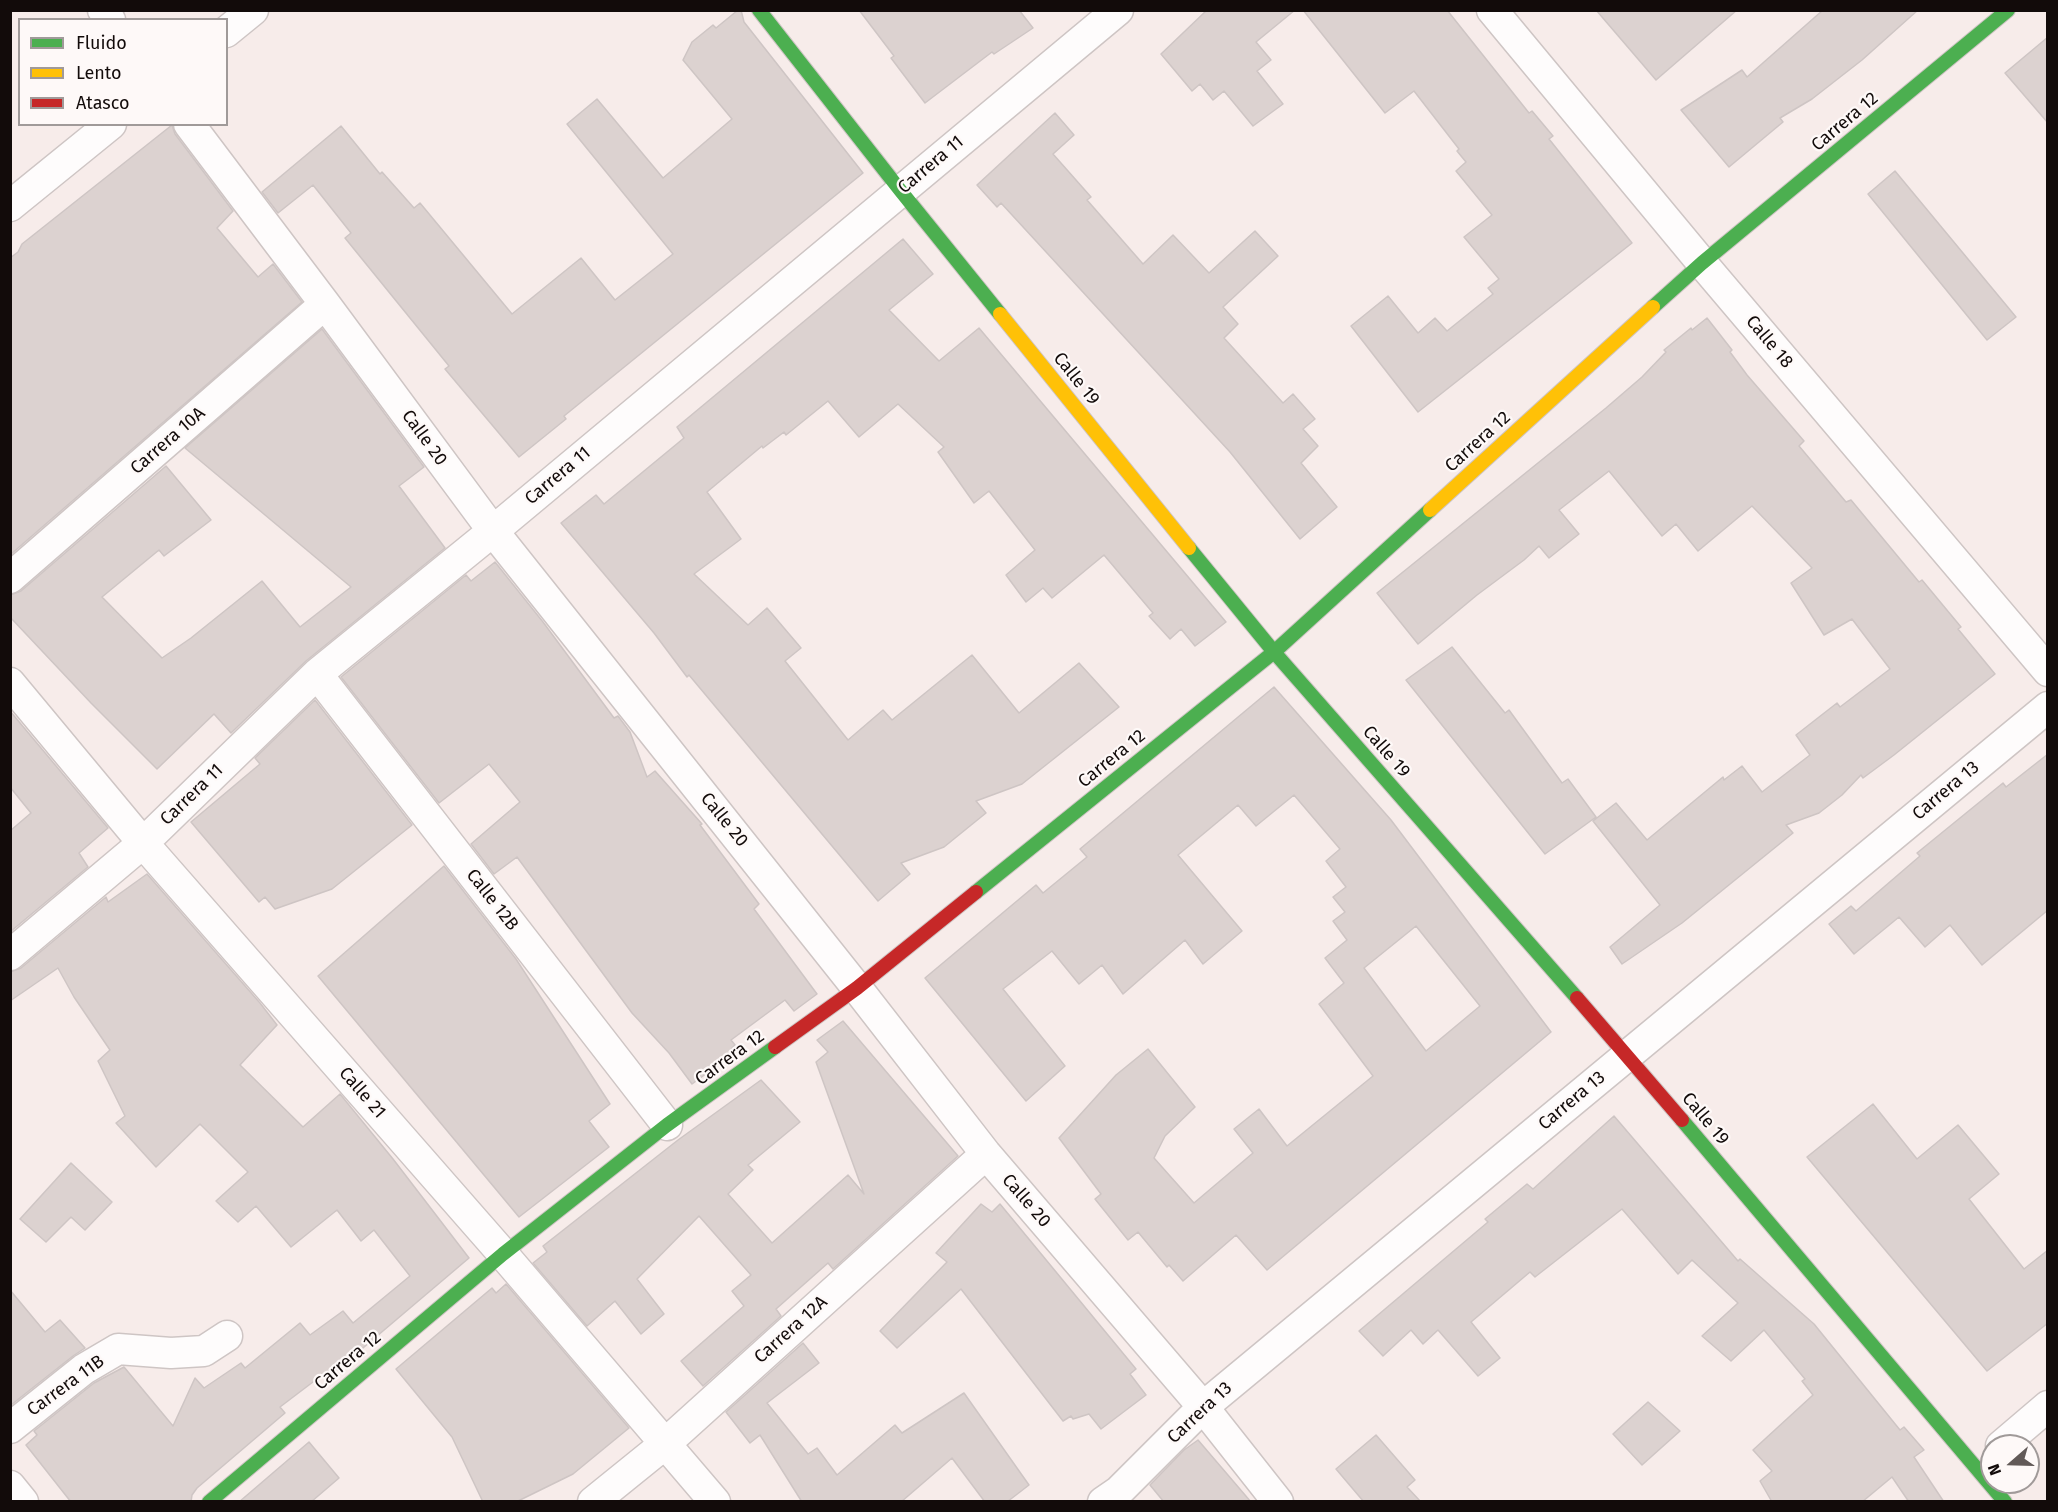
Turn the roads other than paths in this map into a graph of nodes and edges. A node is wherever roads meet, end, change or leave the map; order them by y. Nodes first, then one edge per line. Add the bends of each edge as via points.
1 (253, 10) edge
2 (759, 10) edge
3 (1118, 10) edge
4 (1492, 10) edge
5 (2008, 10) edge
6 (228, 30) edge
7 (109, 126) edge
8 (191, 126) edge
9 (900, 190) junction
10 (10, 206) edge
11 (1702, 263) junction
12 (325, 304) junction
13 (493, 531) junction
14 (10, 578) edge
15 (1274, 652) junction
16 (2048, 671) edge
17 (317, 674) junction
18 (10, 683) edge
19 (2048, 707) edge
20 (143, 843) junction
21 (10, 955) edge
22 (857, 988) junction
23 (1627, 1055) junction
24 (667, 1125) junction
25 (986, 1154) junction
26 (503, 1254) junction
27 (227, 1336) dead end
28 (2048, 1406) edge
29 (1203, 1407) junction
30 (10, 1428) edge
31 (2015, 1434) edge
32 (666, 1443) junction
33 (1980, 1456) edge
34 (10, 1486) edge
35 (23, 1502) edge
36 (209, 1502) edge
37 (593, 1502) edge
38 (715, 1502) edge
39 (1103, 1502) edge
40 (1278, 1502) edge

1 - 6 street
2 - 9 street, Calle 19
3 - 9 street, Carrera 11
4 - 11 street, Calle 18
5 - 11 street, Carrera 12
7 - 10 street
8 - 12 street, Calle 20
9 - 13 street, Carrera 11
9 - 15 street, Calle 19
11 - 15 street, Carrera 12
11 - 16 street, Calle 18
12 - 13 street, Calle 20
12 - 14 street, Carrera 10A
13 - 17 street, Carrera 11
13 - 22 street, Calle 20
15 - 22 street, Carrera 12
15 - 23 street, Calle 19
17 - 20 street, Carrera 11
17 - 24 street, Calle 12B
18 - 20 street, Calle 21
19 - 23 street, Carrera 13
20 - 21 street, Carrera 11
20 - 26 street, Calle 21
22 - 24 street, Carrera 12
22 - 25 street, Calle 20
23 - 29 street, Carrera 13
23 - 33 street, Calle 19
24 - 26 street, Carrera 12
25 - 29 street, Calle 20
25 - 32 street, Carrera 12A
26 - 32 street, Calle 21
26 - 36 street, Carrera 12
27 - 30 street, Carrera 11B via 204,1351 118,1349 84,1369
28 - 31 street
29 - 39 street, Carrera 13 via 1119,1491
29 - 40 street, Calle 20
32 - 37 street, Carrera 12A
32 - 38 street, Calle 21
34 - 35 street

